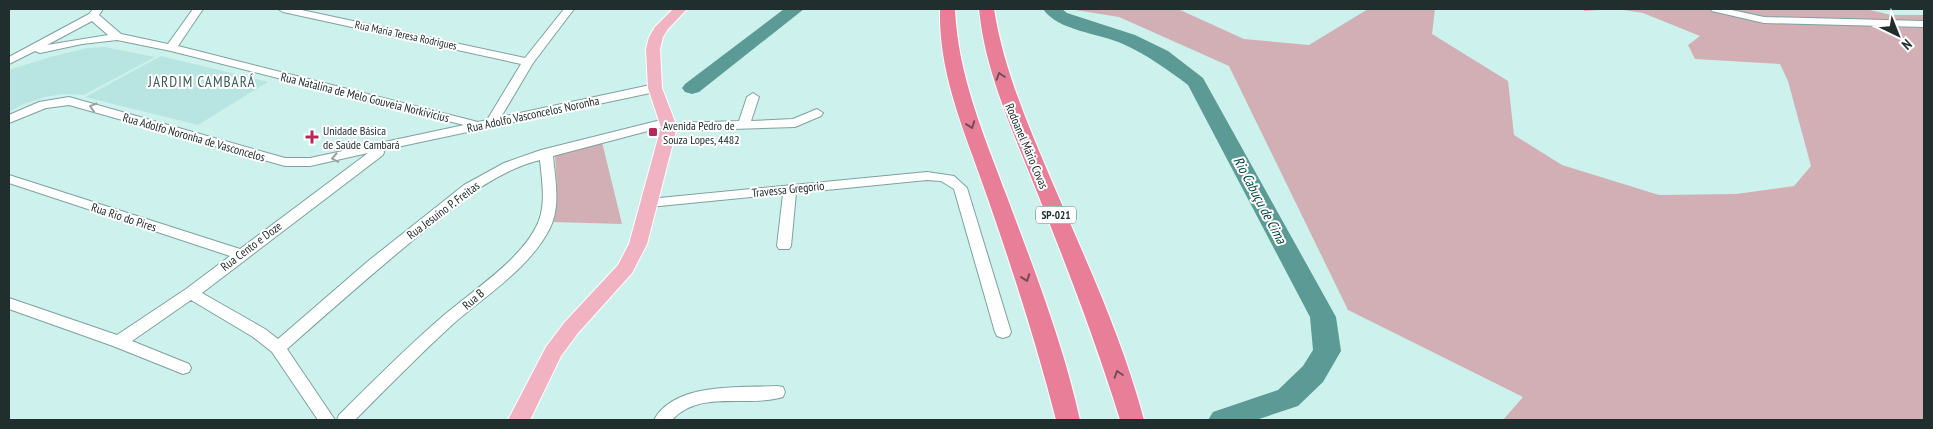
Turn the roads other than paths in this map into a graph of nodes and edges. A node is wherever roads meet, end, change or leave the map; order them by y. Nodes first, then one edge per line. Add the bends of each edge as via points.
1 (198, 9) edge
2 (283, 9) edge
3 (569, 9) edge
4 (680, 9) edge
5 (947, 9) edge
6 (986, 9) edge
7 (1716, 9) edge
8 (95, 12) edge
9 (1924, 24) edge
10 (116, 37) junction
11 (171, 48) junction
12 (20, 56) junction
13 (9, 61) edge
14 (528, 62) junction
15 (655, 88) junction
16 (753, 97) dead end
17 (817, 113) dead end
18 (9, 118) edge
19 (492, 122) junction
20 (744, 123) junction
21 (669, 124) junction
22 (478, 125) junction
23 (382, 148) junction
24 (546, 153) junction
25 (9, 179) edge
26 (790, 189) junction
27 (649, 203) junction
28 (784, 246) dead end
29 (240, 254) junction
30 (191, 293) junction
31 (9, 303) edge
32 (1003, 332) dead end
33 (119, 342) junction
34 (278, 348) junction
35 (183, 368) dead end
36 (777, 392) dead end
37 (327, 420) edge
38 (345, 420) edge
39 (519, 420) edge
40 (662, 420) edge
41 (1068, 420) edge
42 (1132, 420) edge

1 - 11 street
2 - 14 street, Rua Maria Teresa Rodrigues
3 - 14 street
4 - 15 main road via 662,26 656,37 653,49
5 -> 41 highway via 951,48 964,107 1038,313
42 -> 6 highway, Rodoanel Mário Covas / SP-021 via 1099,321 1009,102 993,53
7 - 9 street via 1764,20
8 - 10 street
8 - 12 street
10 - 11 street, Rua Natalina de Melo Gouveia Norkivicius
10 - 12 street
11 - 22 street, Rua Natalina de Melo Gouveia Norkivicius
12 - 13 street
14 - 19 street
15 - 19 street, Rua Adolfo Vasconcelos Noronha
15 - 21 main road
16 - 20 street
17 - 20 street, Rua Jesuíno P. Freitas via 795,123
23 -> 18 street, Rua Adolfo Noronha de Vasconcelos via 310,162 285,162 69,101 43,105
19 - 22 street, Rua Adolfo Vasconcelos Noronha
20 - 21 street, Rua Jesuíno P. Freitas
21 - 24 street, Rua Jesuíno P. Freitas
21 - 27 main road
22 - 23 street, Rua Adolfo Vasconcelos Noronha
23 - 29 street, Rua Cento e Doze
24 - 34 street, Rua Jesuíno P. Freitas via 509,166 469,188 379,260
24 - 38 street, Rua B via 549,212 533,242 520,258 437,330
25 - 29 street, Rua Rio do Pires
26 - 27 street, Travessa Gregorio
26 - 28 street
26 - 32 street, Travessa Gregorio via 927,176 953,180 960,188
27 - 39 main road via 638,244 625,268 553,352
29 - 30 street, Rua Cento e Doze
30 - 33 street, Rua Cento e Doze
30 - 34 street via 259,333
31 - 33 street
33 - 35 street
34 - 37 street
36 - 40 street via 699,398 683,402

